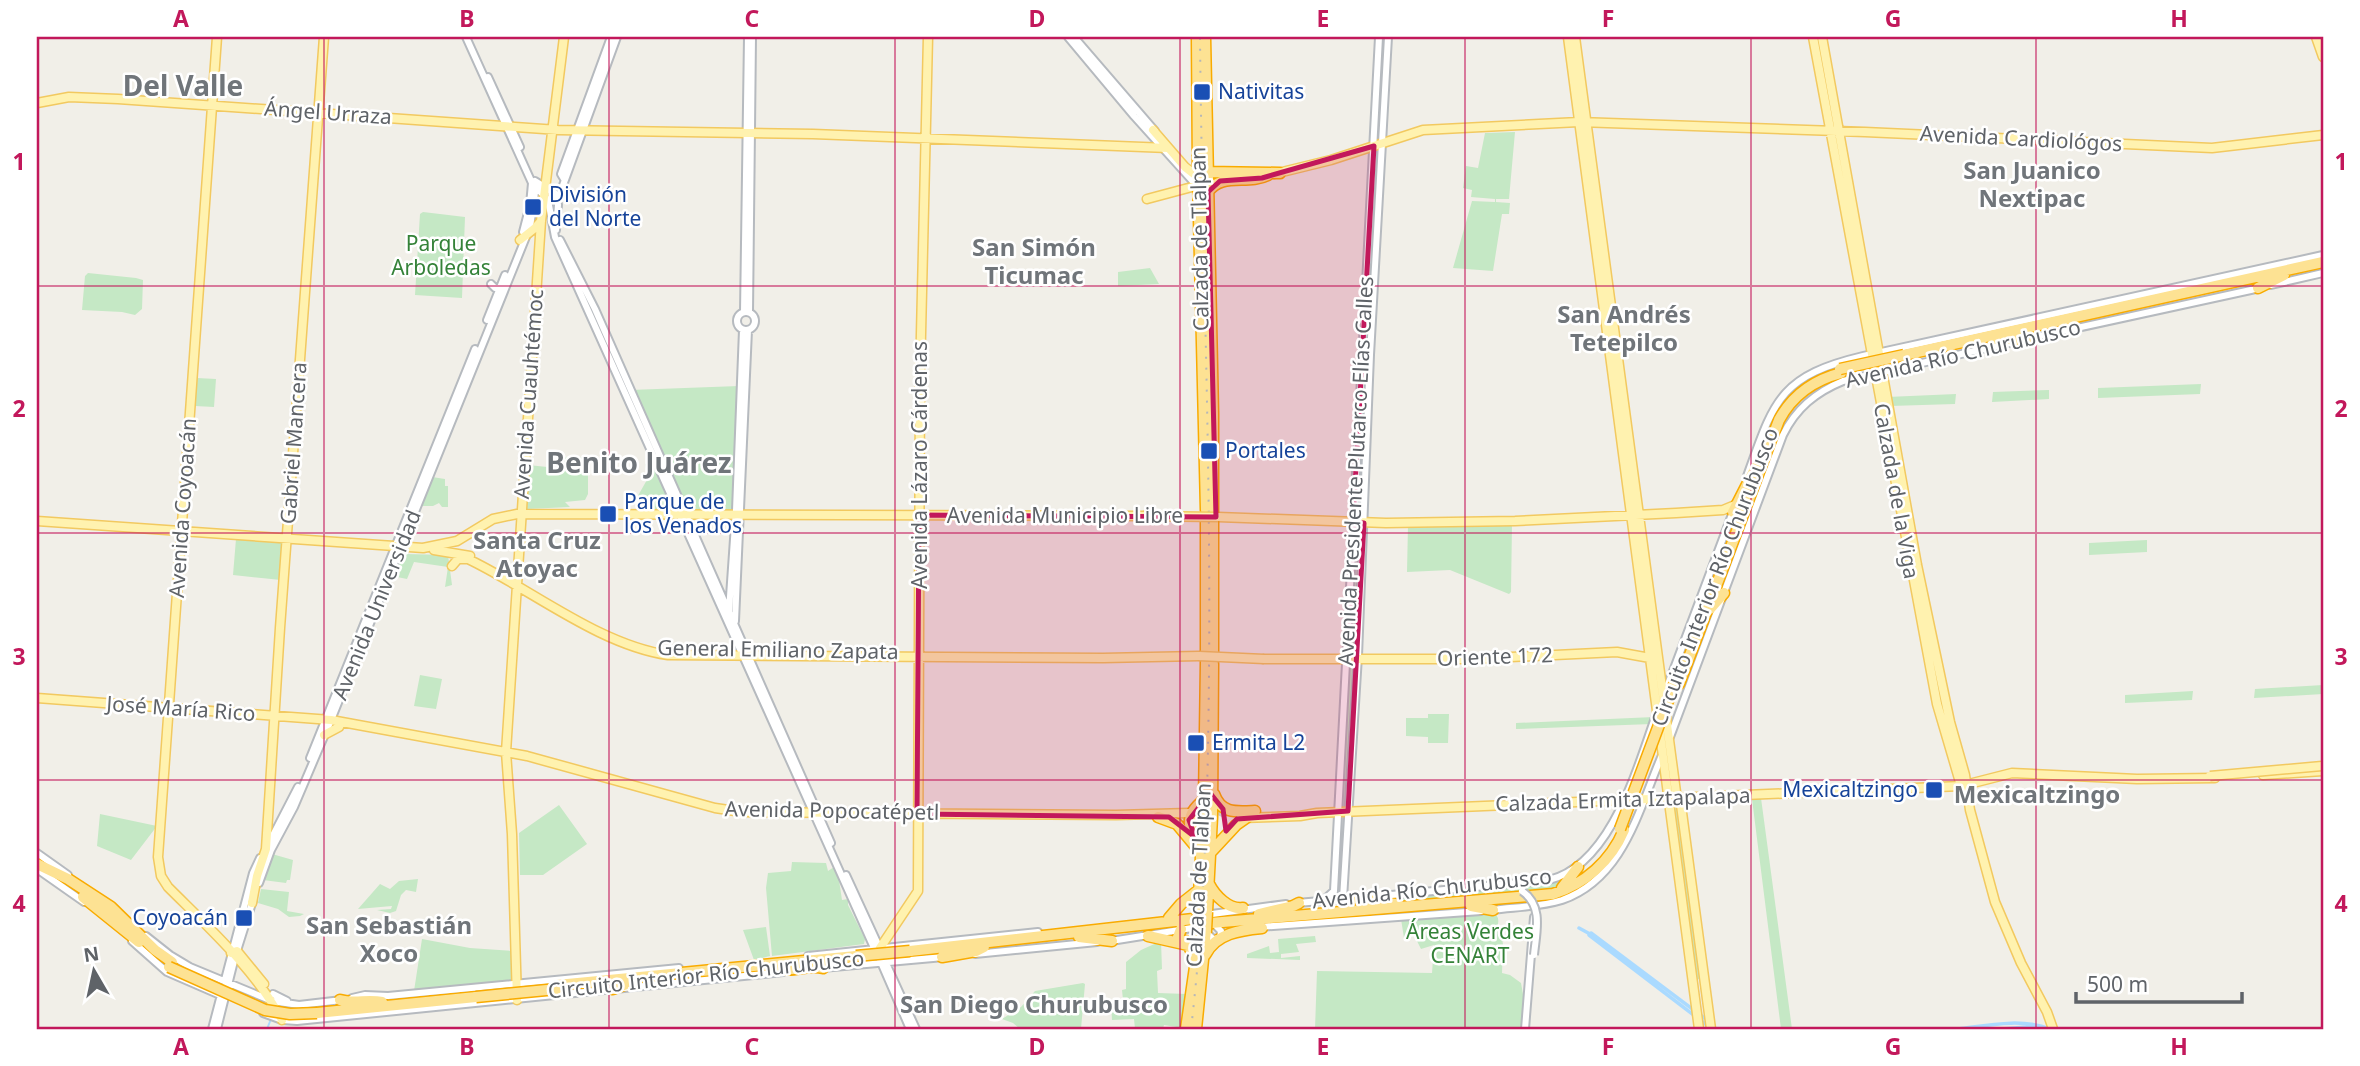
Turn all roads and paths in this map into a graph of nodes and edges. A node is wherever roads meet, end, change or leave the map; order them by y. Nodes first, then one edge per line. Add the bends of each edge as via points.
1 (217, 37) edge
2 (324, 37) edge
3 (468, 37) edge
4 (566, 37) edge
5 (611, 37) edge
6 (617, 37) edge
7 (750, 37) edge
8 (928, 37) edge
9 (1068, 37) edge
10 (1074, 37) edge
11 (1197, 37) edge
12 (1205, 37) edge
13 (1379, 37) edge
14 (1388, 37) edge
15 (1568, 37) edge
16 (1575, 37) edge
17 (1813, 37) edge
18 (2316, 37) edge
19 (1820, 43) edge
20 (2323, 57) edge
21 (37, 103) edge
22 (212, 105) junction
23 (318, 113) junction
24 (1583, 122) junction
25 (508, 126) junction
26 (555, 130) junction
27 (1153, 130) junction
28 (580, 131) junction
29 (1835, 132) junction
30 (748, 133) junction
31 (2323, 135) edge
32 (926, 139) junction
33 (1378, 144) junction
34 (1165, 148) junction
35 (1198, 162) junction
36 (1280, 173) junction
37 (1194, 174) dead end
38 (1268, 176) junction
39 (1205, 183) junction
40 (541, 189) junction
41 (558, 199) junction
42 (1147, 199) dead end
43 (541, 220) junction
44 (523, 238) junction
45 (2323, 255) edge
46 (2276, 265) junction
47 (2319, 266) edge
48 (2284, 275) junction
49 (491, 284) dead end
50 (500, 288) junction
51 (2258, 288) junction
52 (747, 312) junction
53 (2028, 320) junction
54 (745, 330) junction
55 (1996, 337) junction
56 (2034, 338) junction
57 (1888, 351) junction
58 (1874, 354) junction
59 (1859, 357) junction
60 (460, 365) dead end
61 (468, 366) junction
62 (1894, 369) junction
63 (1878, 373) junction
64 (1864, 376) junction
65 (1213, 432) junction
66 (1205, 442) junction
67 (1756, 472) junction
68 (1734, 509) junction
69 (1756, 509) junction
70 (524, 513) junction
71 (682, 514) junction
72 (738, 514) junction
73 (919, 515) junction
74 (1635, 516) junction
75 (37, 521) edge
76 (1353, 522) junction
77 (1364, 523) junction
78 (181, 531) junction
79 (287, 539) junction
80 (399, 547) junction
81 (423, 548) junction
82 (466, 556) junction
83 (452, 566) dead end
84 (519, 585) junction
85 (1724, 593) junction
86 (729, 611) junction
87 (1705, 615) junction
88 (727, 620) junction
89 (735, 623) junction
90 (1925, 635) junction
91 (745, 654) junction
92 (918, 655) junction
93 (1358, 657) junction
94 (1209, 658) junction
95 (1346, 659) junction
96 (1654, 659) junction
97 (1678, 679) junction
98 (37, 698) edge
99 (1663, 698) junction
100 (169, 708) junction
101 (1658, 712) junction
102 (274, 716) junction
103 (328, 720) junction
104 (1204, 720) junction
105 (341, 722) junction
106 (324, 735) junction
107 (1669, 740) junction
108 (1663, 752) junction
109 (508, 753) junction
110 (1213, 762) junction
111 (1661, 767) junction
112 (2322, 767) edge
113 (2260, 768) junction
114 (2147, 776) junction
115 (2200, 778) junction
116 (1966, 783) junction
117 (1212, 790) junction
118 (1643, 799) junction
119 (1204, 800) junction
120 (1624, 800) junction
121 (1675, 802) junction
122 (1225, 812) junction
123 (1344, 812) junction
124 (1188, 813) dead end
125 (1309, 813) junction
126 (917, 814) junction
127 (1139, 815) junction
128 (1250, 815) junction
129 (816, 816) junction
130 (1158, 817) junction
131 (1621, 830) junction
132 (1222, 835) joint
133 (1196, 837) joint
134 (269, 847) junction
135 (37, 853) edge
136 (1206, 854) junction
137 (37, 866) edge
138 (1578, 867) junction
139 (55, 877) dead end
140 (1208, 881) junction
141 (1200, 888) junction
142 (1562, 889) junction
143 (1416, 893) junction
144 (100, 899) junction
145 (1348, 899) junction
146 (1324, 901) junction
147 (252, 903) joint
148 (1299, 903) junction
149 (1461, 903) junction
150 (1399, 905) junction
151 (1535, 905) junction
152 (1243, 908) dead end
153 (1493, 910) junction
154 (1259, 914) junction
155 (106, 916) junction
156 (1169, 918) junction
157 (1202, 921) junction
158 (121, 922) junction
159 (1122, 923) junction
160 (1262, 928) junction
161 (1079, 935) junction
162 (887, 936) junction
163 (1148, 936) junction
164 (1112, 941) junction
165 (998, 942) junction
166 (930, 943) junction
167 (891, 947) junction
168 (984, 947) junction
169 (844, 952) junction
170 (910, 953) junction
171 (234, 954) junction
172 (866, 955) junction
173 (942, 957) junction
174 (1200, 957) junction
175 (799, 961) junction
176 (887, 962) junction
177 (777, 968) junction
178 (823, 968) junction
179 (198, 975) junction
180 (576, 978) junction
181 (1534, 980) dead end
182 (633, 981) junction
183 (191, 983) junction
184 (515, 983) junction
185 (498, 985) junction
186 (610, 985) junction
187 (557, 987) junction
188 (1531, 988) junction
189 (224, 989) junction
190 (476, 995) junction
191 (274, 999) junction
192 (340, 1000) junction
193 (517, 1000) junction
194 (382, 1002) junction
195 (498, 1002) junction
196 (420, 1003) junction
197 (300, 1005) junction
198 (444, 1010) junction
199 (317, 1011) junction
200 (285, 1020) junction
201 (305, 1020) junction
202 (215, 1029) edge
203 (910, 1029) edge
204 (916, 1029) edge
205 (1186, 1029) edge
206 (1196, 1029) edge
207 (1526, 1029) edge
208 (1699, 1029) edge
209 (1711, 1029) edge
210 (2053, 1029) edge

1 - 22 main road, Avenida Coyoacán
2 - 23 main road, Gabriel Mancera
3 - 25 main road
3 - 25 main road via 483,83
4 - 26 main road, Avenida Cuauhtémoc
5 - 28 main road
6 - 28 main road
7 - 30 main road
8 - 32 main road, Avenida Lázaro Cárdenas
9 - 34 main road
10 - 27 main road
11 - 35 highway, Calzada de Tlalpan
12 - 39 highway, Calzada de Tlalpan
13 - 33 main road, Avenida Presidente Plutarco Elías Calles
14 - 33 main road, Avenida Presidente Plutarco Elías Calles
15 - 24 main road
16 - 24 main road
17 - 19 main road, Calzada de la Viga
18 - 20 main road
19 - 29 main road, Calzada de la Viga
21 - 22 main road, Ángel Urraza via 69,97
22 - 23 main road, Ángel Urraza
22 - 78 main road, Avenida Coyoacán
23 - 25 main road, Ángel Urraza
23 - 79 main road, Gabriel Mancera
24 - 29 main road, Avenida Cardiológos
24 - 33 main road, Avenida Cardiológos via 1433,129
24 - 74 main road
25 - 26 main road, Ángel Urraza
25 - 40 main road
26 - 28 main road, Ángel Urraza
26 - 40 main road, Avenida Cuauhtémoc
27 - 34 main road
27 - 35 main road via 1189,166
28 - 30 main road, Ángel Urraza
28 - 41 main road
29 - 31 main road, Avenida Cardiológos via 2212,148
29 - 58 main road, Calzada de la Viga
30 - 32 main road, Ángel Urraza
30 - 52 main road
32 - 34 main road, Ángel Urraza
32 - 73 main road, Avenida Lázaro Cárdenas
33 - 36 main road, Avenida Cardiológos
33 - 76 main road, Avenida Presidente Plutarco Elías Calles
33 - 77 main road, Avenida Presidente Plutarco Elías Calles
34 - 37 main road
34 - 39 main road
35 - 39 highway, Calzada de Tlalpan
36 - 38 main road, Avenida Cardiológos
36 - 39 highway
38 - 39 main road, Avenida Cardiológos via 1223,177
38 - 39 highway
39 - 42 main road, Avenida Cardiológos
39 - 65 highway, Calzada de Tlalpan
39 - 66 highway, Calzada de Tlalpan
40 - 41 main road
40 - 43 main road, Avenida Cuauhtémoc
40 - 44 main road, Avenida Universidad
40 - 70 main road, Avenida Cuauhtémoc
40 - 71 main road via 555,237
41 - 71 main road via 558,235 595,309
43 - 44 main road
43 - 70 main road, Avenida Cuauhtémoc
44 - 50 main road, Avenida Universidad
44 - 80 main road, Avenida Universidad
45 - 46 main road, Avenida Río Churubusco
46 - 47 highway
46 - 53 main road, Avenida Río Churubusco
47 - 48 highway, Circuito Interior Río Churubusco
47 - 51 main road, Avenida Río Churubusco
47 - 55 highway, Circuito Interior Río Churubusco
48 - 51 highway
48 - 55 highway, Circuito Interior Río Churubusco
49 - 50 main road
50 - 61 main road, Avenida Universidad
51 - 56 main road, Avenida Río Churubusco
52 - 54 main road via 755,321
52 - 54 main road via 737,320 738,327
53 - 55 highway
53 - 57 main road, Avenida Río Churubusco
54 - 72 main road
55 - 56 highway
55 - 67 highway, Circuito Interior Río Churubusco, bridge via 1840,371 1814,383 1790,404 1776,425
56 - 62 main road, Avenida Río Churubusco
57 - 58 main road, Avenida Río Churubusco
57 - 62 main road via 1882,355 1883,367
58 - 59 main road, Avenida Río Churubusco
58 - 63 main road, Calzada de la Viga
59 - 64 main road via 1866,360
59 - 68 main road, Avenida Río Churubusco via 1808,373 1781,398 1771,412
60 - 61 main road
61 - 80 main road, Avenida Universidad
62 - 63 main road, Avenida Río Churubusco
63 - 64 main road, Avenida Río Churubusco
63 - 90 main road, Calzada de la Viga
64 - 69 main road, Avenida Río Churubusco via 1827,388 1795,415
65 - 94 highway, Calzada de Tlalpan
65 - 110 main road, Calzada de Tlalpan
66 - 94 highway, Calzada de Tlalpan
66 - 104 main road, Calzada de Tlalpan
67 - 68 highway
67 - 69 highway
67 - 87 highway, Circuito Interior Río Churubusco
67 - 97 highway, Circuito Interior Río Churubusco
68 - 74 main road, Avenida Municipio Libre
68 - 99 main road, Avenida Río Churubusco
69 - 85 main road, Avenida Río Churubusco
70 - 71 main road, Avenida Municipio Libre
70 - 81 main road, Avenida Municipio Libre via 493,519 454,542
70 - 84 main road, Avenida Cuauhtémoc
71 - 72 main road, Avenida Municipio Libre
71 - 86 main road
71 - 88 main road
72 - 73 main road, Avenida Municipio Libre
72 - 86 main road
72 - 89 main road
73 - 76 main road, Avenida Municipio Libre, bridge
73 - 92 main road, Avenida Lázaro Cárdenas
74 - 77 main road, Avenida Municipio Libre
74 - 96 main road
75 - 78 main road
76 - 77 main road, Avenida Municipio Libre
76 - 95 main road, Avenida Presidente Plutarco Elías Calles
77 - 93 main road, Avenida Presidente Plutarco Elías Calles
78 - 79 main road
78 - 100 main road, Avenida Coyoacán
79 - 80 main road
79 - 102 main road, Gabriel Mancera
80 - 81 main road, Avenida Municipio Libre
80 - 82 main road
80 - 103 main road, Avenida Universidad
81 - 82 main road, General Emiliano Zapata
82 - 83 main road
82 - 84 main road, General Emiliano Zapata
84 - 91 main road, General Emiliano Zapata via 643,646
84 - 109 main road, Avenida Cuauhtémoc
85 - 87 highway
85 - 107 main road, Avenida Río Churubusco
86 - 88 main road
86 - 89 main road
87 - 97 highway, Circuito Interior Río Churubusco
88 - 91 main road
89 - 91 main road
90 - 116 main road, Calzada de la Viga
90 - 116 main road, Calzada de la Viga via 1939,713
91 - 92 main road, General Emiliano Zapata
91 - 129 main road
92 - 95 main road, General Emiliano Zapata, bridge
92 - 126 main road, Avenida Lázaro Cárdenas
93 - 95 main road, General Emiliano Zapata
93 - 96 main road, Oriente 172 via 1631,651
93 - 123 main road, Avenida Presidente Plutarco Elías Calles
94 - 104 highway, Calzada de Tlalpan
94 - 110 highway, Calzada de Tlalpan
95 - 123 main road, Avenida Presidente Plutarco Elías Calles
96 - 99 main road
96 - 101 main road
97 - 131 highway, Circuito Interior Río Churubusco, bridge
98 - 100 main road, José María Rico
99 - 101 main road, Avenida Río Churubusco
99 - 107 main road
100 - 102 main road, José María Rico
100 - 171 main road, Avenida Coyoacán via 160,870 168,887
101 - 108 main road
101 - 120 main road, Avenida Río Churubusco
102 - 103 main road, José María Rico
102 - 134 main road, Gabriel Mancera
103 - 105 main road, Avenida Popocatépetl
103 - 106 main road, Avenida Universidad
103 - 134 main road, Avenida Universidad
104 - 119 highway, Calzada de Tlalpan
105 - 106 main road
105 - 109 main road, Avenida Popocatépetl
106 - 134 main road, Avenida Universidad via 294,807
107 - 108 main road, Avenida Río Churubusco
107 - 121 main road
108 - 111 main road
109 - 129 main road, Avenida Popocatépetl via 715,808
109 - 184 main road, Avenida Cuauhtémoc
110 - 117 highway, Calzada de Tlalpan
111 - 118 main road, Avenida Río Churubusco
111 - 121 main road
112 - 113 main road, Calzada Ermita Iztapalapa
112 - 113 main road, Calzada Ermita Iztapalapa, bridge via 2272,772
112 - 115 main road, Calzada Ermita Iztapalapa
112 - 115 main road, Calzada Ermita Iztapalapa, bridge
113 - 114 main road, Calzada Ermita Iztapalapa
114 - 115 main road, Calzada Ermita Iztapalapa
114 - 116 main road, Calzada Ermita Iztapalapa via 2013,768
116 - 121 main road, Calzada Ermita Iztapalapa
116 - 210 main road, Calzada de la Viga via 1990,902 2026,966
117 - 122 highway
117 - 136 highway, Calzada de Tlalpan
118 - 120 main road, Calzada Ermita Iztapalapa
118 - 121 main road, Calzada Ermita Iztapalapa
118 - 131 main road, Avenida Río Churubusco
119 - 133 highway via 1190,818
119 - 136 highway, Calzada de Tlalpan
120 - 123 main road, Calzada Ermita Iztapalapa
120 - 131 main road, Avenida Río Churubusco
121 - 208 main road
121 - 209 main road
122 - 125 main road, Calzada Ermita Iztapalapa
122 - 128 highway
122 - 132 highway
123 - 125 main road, Calzada Ermita Iztapalapa
123 - 145 main road, Avenida Presidente Plutarco Elías Calles
123 - 146 main road, Avenida Presidente Plutarco Elías Calles via 1335,891
124 - 127 main road, Avenida Popocatépetl
125 - 128 main road, Calzada Ermita Iztapalapa
126 - 127 main road, Avenida Popocatépetl
126 - 129 main road, Avenida Popocatépetl
126 - 162 main road, Avenida Lázaro Cárdenas via 917,894
127 - 130 main road, Avenida Popocatépetl
128 - 132 main road via 1236,820
128 - 136 highway
129 - 172 main road
129 - 172 main road via 826,832
130 - 133 main road, Avenida Popocatépetl via 1176,819
130 - 136 highway via 1177,824
131 - 138 main road, Avenida Río Churubusco
131 - 142 highway, Circuito Interior Río Churubusco via 1604,863
131 - 151 main road, Avenida Río Churubusco via 1612,863 1591,883 1567,898
134 - 147 main road, Gabriel Mancera
134 - 171 main road, Avenida Universidad via 253,873
135 - 144 main road
136 - 140 highway, Calzada de Tlalpan
136 - 141 highway, Calzada de Tlalpan
137 - 144 highway
137 - 155 main road
138 - 142 highway
138 - 143 main road, Avenida Río Churubusco via 1549,880
139 - 155 highway
140 - 152 highway via 1218,896 1234,908
140 - 157 highway, Calzada de Tlalpan
141 - 156 highway
141 - 157 highway, Calzada de Tlalpan
142 - 149 highway, Circuito Interior Río Churubusco via 1543,896
142 - 150 highway, Circuito Interior Río Churubusco
142 - 151 highway
143 - 145 main road, Avenida Río Churubusco
143 - 188 main road, bridge via 1506,887 1524,892 1536,911
144 - 158 highway
145 - 146 main road, Avenida Río Churubusco
145 - 150 highway
146 - 148 main road, Avenida Río Churubusco
147 - 171 main road, Avenida Universidad
148 - 154 highway
148 - 157 main road, Avenida Río Churubusco via 1263,906
149 - 153 highway
149 - 157 highway, Circuito Interior Río Churubusco
150 - 154 highway, Circuito Interior Río Churubusco
151 - 153 main road, Avenida Río Churubusco
151 - 207 main road
153 - 160 main road, Avenida Río Churubusco
154 - 157 highway, Circuito Interior Río Churubusco
155 - 158 highway
156 - 157 main road, Avenida Río Churubusco
156 - 159 main road, Avenida Río Churubusco
157 - 160 main road, Avenida Río Churubusco
157 - 161 highway, Circuito Interior Río Churubusco
157 - 163 main road, Avenida Río Churubusco
157 - 174 highway, Calzada de Tlalpan
158 - 179 main road
158 - 183 main road via 122,932 159,967
158 - 189 highway, Circuito Interior Río Churubusco via 170,965
159 - 161 highway via 1087,929
159 - 166 main road, Avenida Río Churubusco
160 - 174 highway via 1231,932
161 - 164 highway
161 - 165 highway, Circuito Interior Río Churubusco
161 - 168 highway, Circuito Interior Río Churubusco
162 - 167 main road
162 - 172 main road
163 - 164 main road, Avenida Río Churubusco
163 - 174 highway via 1188,945
164 - 173 main road, Avenida Río Churubusco
165 - 166 highway
165 - 170 highway, Circuito Interior Río Churubusco
166 - 167 main road, Avenida Río Churubusco
167 - 172 main road, Avenida Río Churubusco
167 - 176 main road
168 - 170 highway, Circuito Interior Río Churubusco
168 - 173 highway
169 - 172 main road, Avenida Río Churubusco
169 - 175 highway
169 - 180 main road, Avenida Río Churubusco
170 - 172 highway, Circuito Interior Río Churubusco, bridge
171 - 189 main road, Avenida Universidad
171 - 191 main road, Avenida Coyoacán
172 - 175 highway, Circuito Interior Río Churubusco
172 - 176 main road
172 - 176 main road, Avenida Río Churubusco
172 - 177 highway, Circuito Interior Río Churubusco
172 - 178 main road, Avenida Río Churubusco
173 - 176 main road, Avenida Río Churubusco
174 - 205 highway, Calzada de Tlalpan
174 - 206 highway, Calzada de Tlalpan
175 - 186 highway, Circuito Interior Río Churubusco
176 - 203 main road
176 - 204 main road
177 - 178 highway
177 - 182 highway, Circuito Interior Río Churubusco
178 - 186 main road, Avenida Río Churubusco
179 - 183 main road
179 - 189 main road
180 - 184 main road, Avenida Río Churubusco
180 - 186 highway
181 - 188 main road
182 - 186 highway
182 - 187 highway, Circuito Interior Río Churubusco
183 - 189 main road
184 - 185 main road, Avenida Río Churubusco
184 - 193 main road, Avenida Cuauhtémoc
185 - 192 main road, Avenida Río Churubusco
185 - 195 main road via 504,994
186 - 187 highway, Circuito Interior Río Churubusco
186 - 193 main road, Avenida Río Churubusco
187 - 190 highway, Circuito Interior Río Churubusco, bridge
188 - 207 main road
189 - 191 main road, Avenida Río Churubusco via 252,1001
189 - 199 highway, Circuito Interior Río Churubusco, bridge via 278,1008
189 - 200 main road, Avenida Río Churubusco
189 - 202 main road, Avenida Universidad
190 - 194 highway, Circuito Interior Río Churubusco
190 - 196 highway, Circuito Interior Río Churubusco
191 - 197 main road, Avenida Río Churubusco
191 - 200 main road, Avenida Coyoacán
192 - 194 highway
192 - 197 main road, Avenida Río Churubusco
193 - 195 main road, Avenida Río Churubusco
194 - 199 highway, Circuito Interior Río Churubusco
195 - 198 main road, Avenida Río Churubusco
196 - 198 highway
196 - 199 highway, Circuito Interior Río Churubusco
197 - 201 main road via 299,1014
198 - 201 main road, Avenida Río Churubusco
200 - 201 main road, Avenida Río Churubusco

